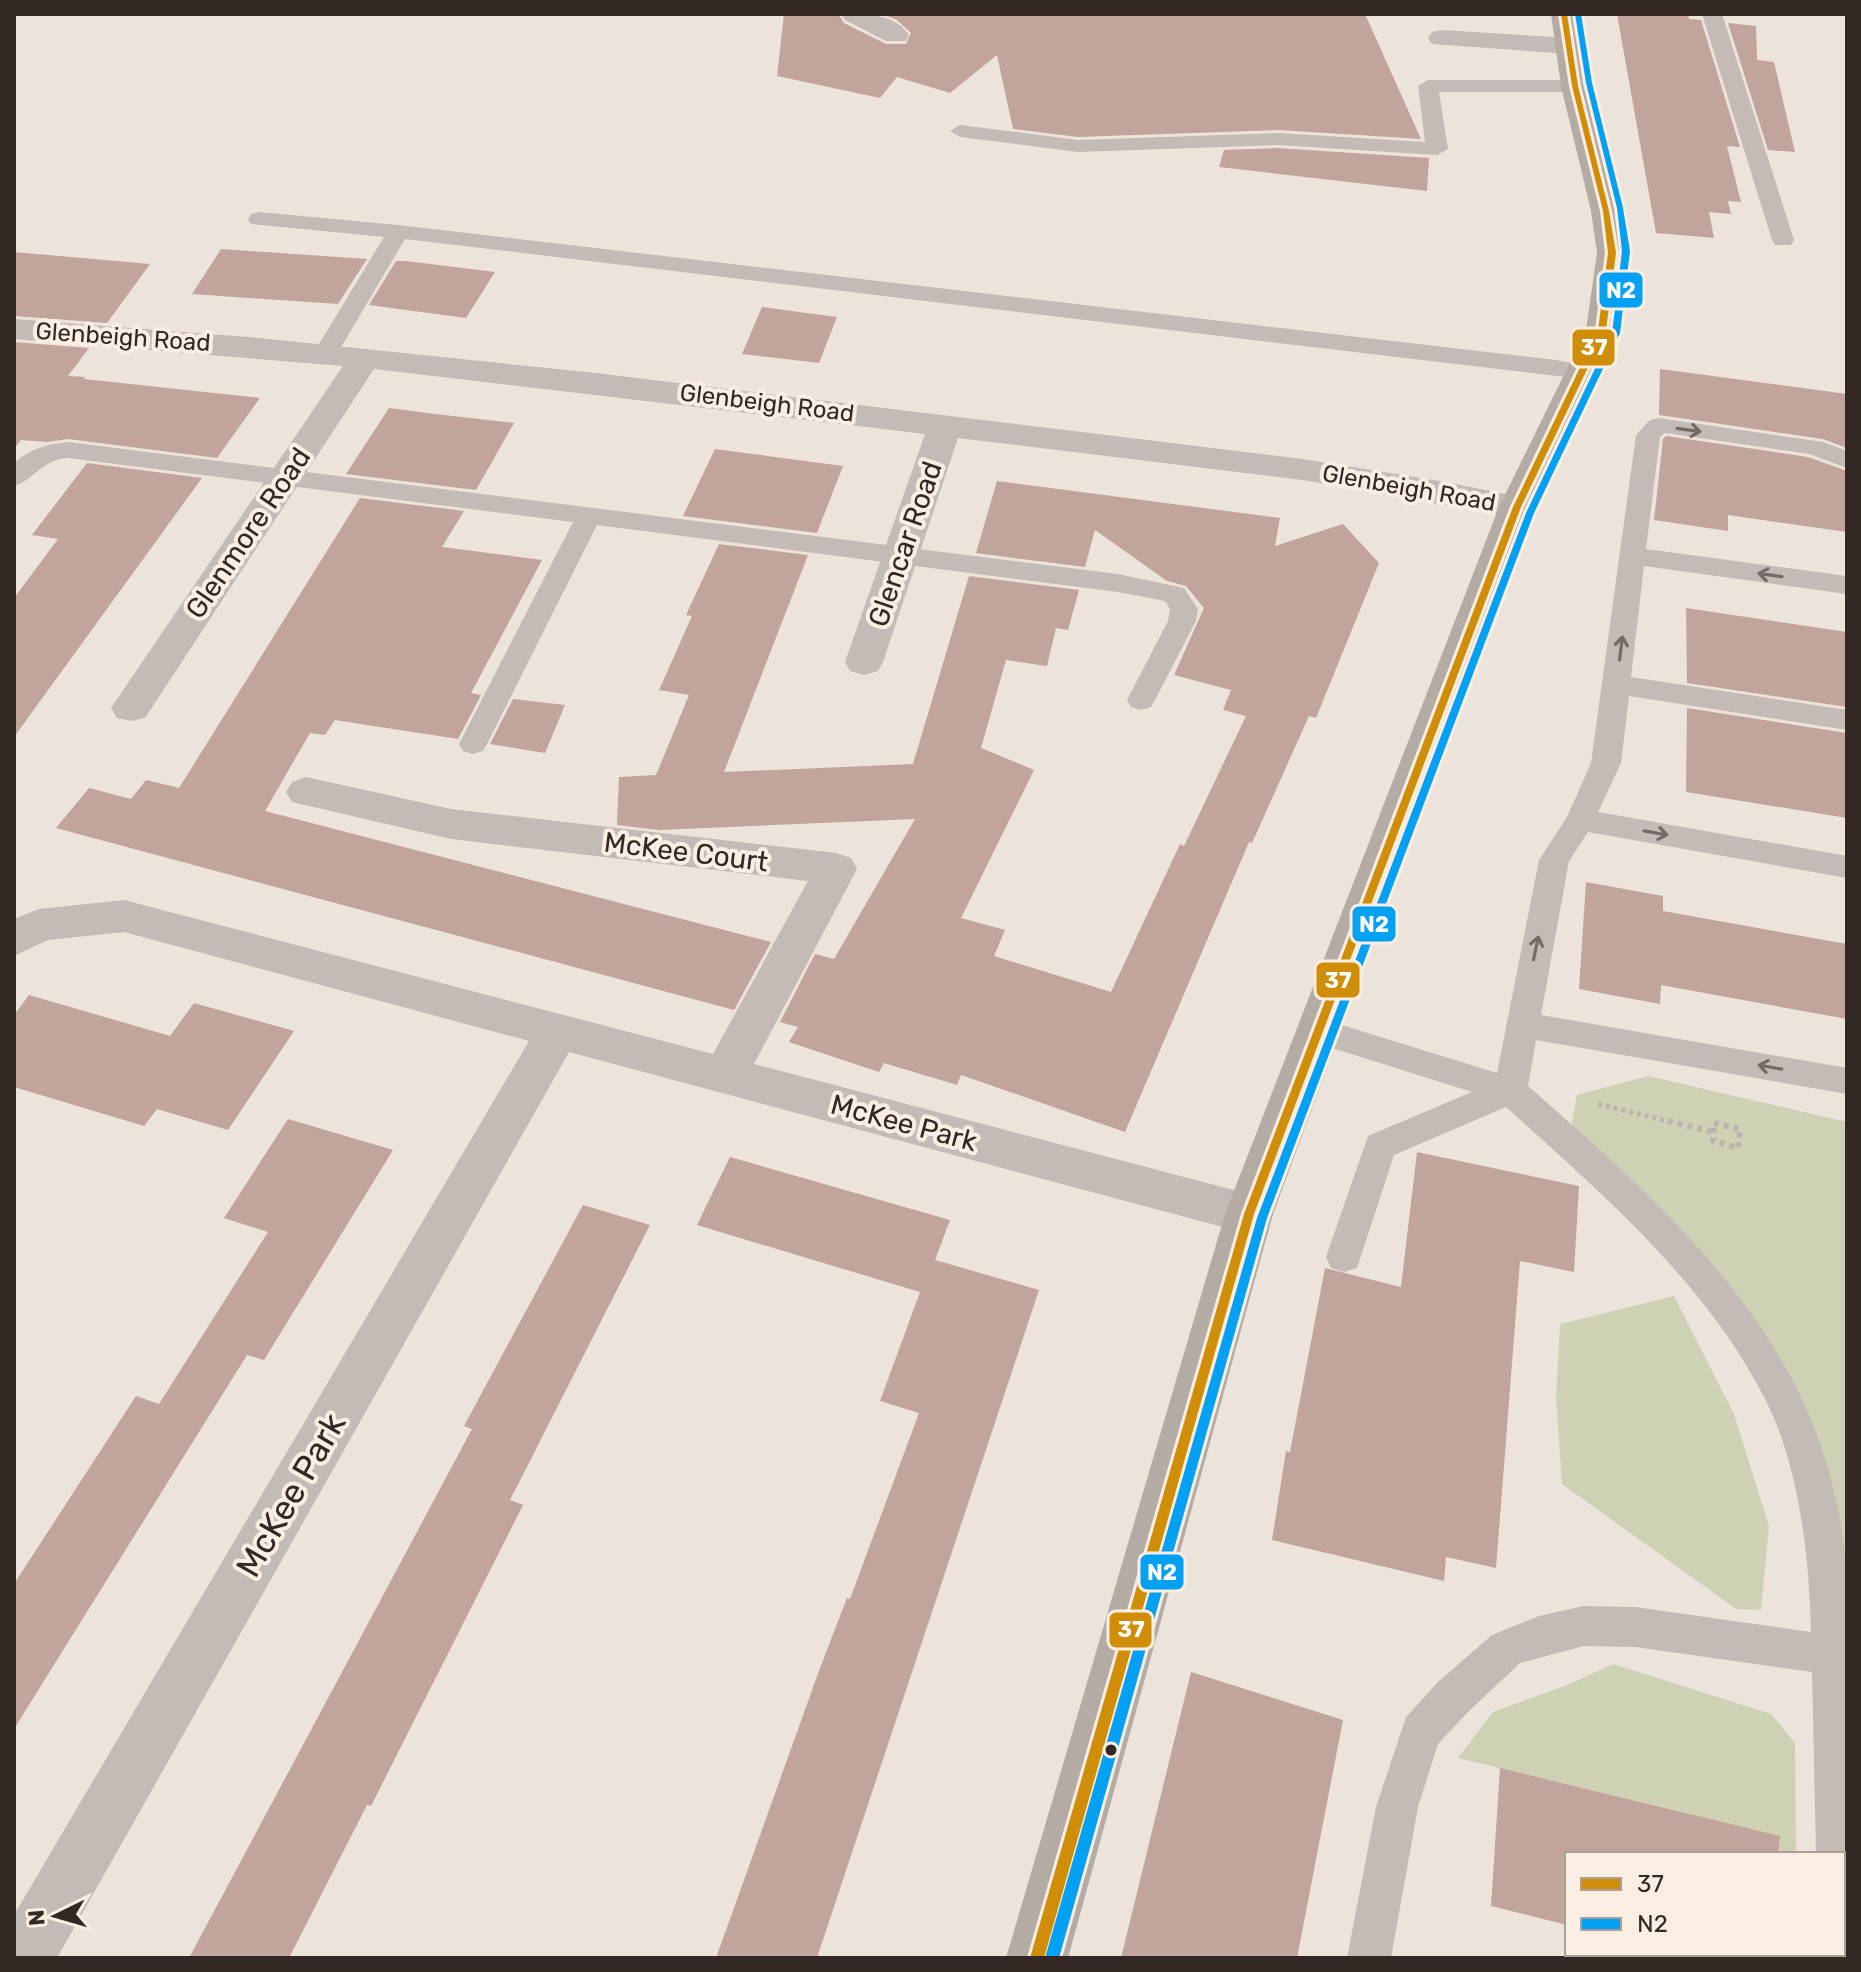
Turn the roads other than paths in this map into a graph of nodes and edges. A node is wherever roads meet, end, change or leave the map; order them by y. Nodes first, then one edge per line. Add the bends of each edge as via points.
1 (854, 14) edge
2 (1564, 14) edge
3 (1712, 14) edge
4 (896, 35) dead end
5 (1438, 37) edge
6 (1570, 46) junction
7 (1575, 86) junction
8 (960, 131) dead end
9 (259, 219) dead end
10 (398, 232) junction
11 (1783, 240) dead end
12 (14, 329) edge
13 (325, 354) junction
14 (365, 358) junction
15 (1582, 372) junction
16 (945, 426) junction
17 (1847, 460) edge
18 (285, 477) junction
19 (14, 478) edge
20 (1517, 507) junction
21 (589, 516) junction
22 (901, 555) junction
23 (1632, 556) junction
24 (1847, 585) edge
25 (864, 662) dead end
26 (1616, 684) junction
27 (1141, 700) dead end
28 (131, 708) dead end
29 (1847, 720) edge
30 (473, 744) dead end
31 (306, 792) dead end
32 (1580, 820) junction
33 (1847, 867) edge
34 (14, 940) edge
35 (1521, 1025) junction
36 (558, 1031) junction
37 (1319, 1031) junction
38 (725, 1075) junction
39 (1847, 1081) edge
40 (1510, 1091) junction
41 (1249, 1214) junction
42 (1344, 1257) dead end
43 (1832, 1655) junction
44 (1838, 1852) edge
45 (23, 1958) edge
46 (1037, 1958) edge
47 (1369, 1958) edge

1 - 4 street
2 - 6 main road
3 - 11 lane
5 - 6 street
6 - 7 main road
7 - 8 lane via 1428,86 1437,149 1278,139 1078,146
7 - 15 main road via 1612,253 1602,330
9 - 10 lane
10 - 13 lane
10 - 15 lane
12 - 13 street, Glenbeigh Road
13 - 14 street, Glenbeigh Road
14 - 16 street, Glenbeigh Road
14 - 18 street, Glenmore Road
15 - 20 main road
16 - 20 street, Glenbeigh Road via 1435,489
16 - 22 street, Glencar Road
23 -> 17 lane via 1648,435 1659,425 1814,447
18 - 19 lane via 68,450 36,457
18 - 21 lane
18 - 28 street, Glenmore Road
20 - 37 main road
21 - 22 lane
21 - 30 lane
22 - 25 street, Glencar Road
22 - 27 lane via 1174,594 1184,609 1182,621
24 -> 23 lane
26 -> 23 lane
26 - 29 lane
26 - 32 lane via 1606,763
31 - 38 street, McKee Court via 451,824 836,869
32 -> 33 lane
35 -> 32 lane via 1554,860
34 - 36 street, McKee Park via 39,925 124,916
39 -> 35 lane
35 - 40 lane
36 - 38 street, McKee Park
36 - 45 street, McKee Park
37 - 40 lane
37 - 41 main road
38 - 41 street, McKee Park
40 - 42 lane via 1380,1146
40 - 43 lane via 1603,1173 1696,1267 1782,1394 1816,1497
41 - 46 main road
43 - 44 lane
43 - 47 lane via 1650,1629 1584,1626 1506,1649 1421,1732 1397,1807

